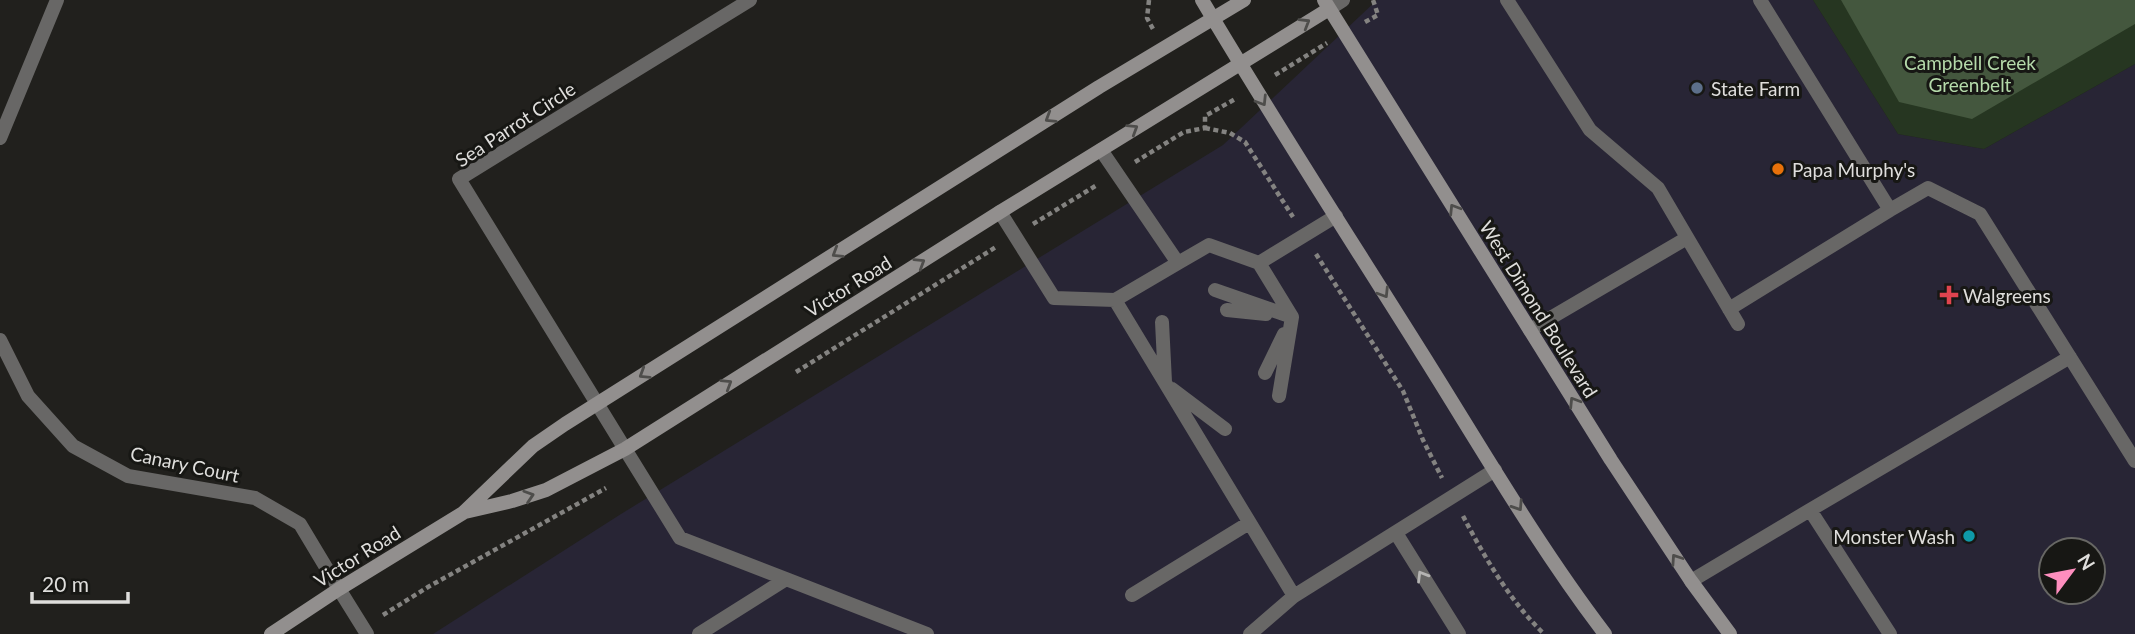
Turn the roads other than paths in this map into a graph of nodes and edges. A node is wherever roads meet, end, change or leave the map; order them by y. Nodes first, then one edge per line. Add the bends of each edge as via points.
1 (57, 0) edge
2 (750, 0) edge
3 (1202, 0) edge
4 (1244, 0) edge
5 (1343, 0) edge
6 (1507, 0) edge
7 (1760, 0) edge
8 (1326, 4) edge
9 (1213, 19) junction
10 (1240, 63) junction
11 (0, 138) edge
12 (1101, 150) junction
13 (1890, 210) junction
14 (1000, 212) junction
15 (1336, 216) junction
16 (1687, 238) junction
17 (1178, 263) junction
18 (1259, 263) junction
19 (1215, 290) dead end
20 (1115, 300) junction
21 (1729, 309) junction
22 (1227, 310) dead end
23 (1292, 317) junction
24 (1162, 322) dead end
25 (1738, 324) dead end
26 (1530, 330) junction
27 (0, 340) edge
28 (1174, 342) dead end
29 (2070, 357) junction
30 (1265, 373) dead end
31 (1165, 384) junction
32 (1279, 396) dead end
33 (597, 403) junction
34 (1211, 405) dead end
35 (1225, 429) dead end
36 (625, 449) junction
37 (2135, 461) edge
38 (1495, 470) junction
39 (1810, 510) junction
40 (463, 513) junction
41 (1249, 523) junction
42 (1396, 533) junction
43 (786, 579) junction
44 (1691, 581) junction
45 (339, 589) junction
46 (1132, 595) dead end
47 (1294, 596) junction
48 (271, 634) edge
49 (367, 634) edge
50 (699, 634) edge
51 (927, 634) edge
52 (1250, 634) edge
53 (1459, 634) edge
54 (1605, 634) edge
55 (1730, 634) edge
56 (1890, 634) edge

1 - 11 street
2 - 33 street, Sea Parrot Circle via 459,179
3 - 9 street
4 - 9 street, Victor Road
5 - 8 street
6 - 16 street via 1590,130 1658,188
7 - 13 street
10 -> 8 street, Victor Road
26 -> 8 street, West Dimond Boulevard
9 - 10 street
9 -> 33 street, Victor Road
12 -> 10 street, Victor Road
10 -> 15 street
12 - 14 street, Victor Road
12 - 17 street
13 - 21 street
13 - 29 street via 1928,188 1980,214
14 - 20 street via 1054,298
36 -> 14 street, Victor Road
15 - 18 street
15 -> 38 street
16 - 21 street
16 - 26 street
17 - 18 street via 1209,245
17 - 20 street
18 - 23 street
19 - 23 street
20 - 31 street
21 - 25 street
22 - 23 street
23 - 30 street
23 - 32 street
24 - 31 street
44 -> 26 street, West Dimond Boulevard
27 - 45 street, Canary Court via 28,396 73,446 128,476 255,498 300,524
28 - 31 street
29 - 37 street
29 - 39 street
31 - 34 street
31 - 35 street
31 - 41 street
33 - 36 street, Sea Parrot Circle
33 - 40 street, Victor Road via 533,446
40 -> 36 street, Victor Road via 546,490
36 - 43 street, Sea Parrot Circle via 680,538
38 - 42 street
38 -> 54 street
39 - 44 street
39 - 56 street
40 - 45 street, Victor Road
41 - 46 street
41 - 47 street
42 - 47 street
53 -> 42 street
43 - 50 street
43 - 51 street, Sea Parrot Circle
44 - 55 street, West Dimond Boulevard
45 - 48 street, Victor Road
45 - 49 street, Canary Court
47 - 52 street

